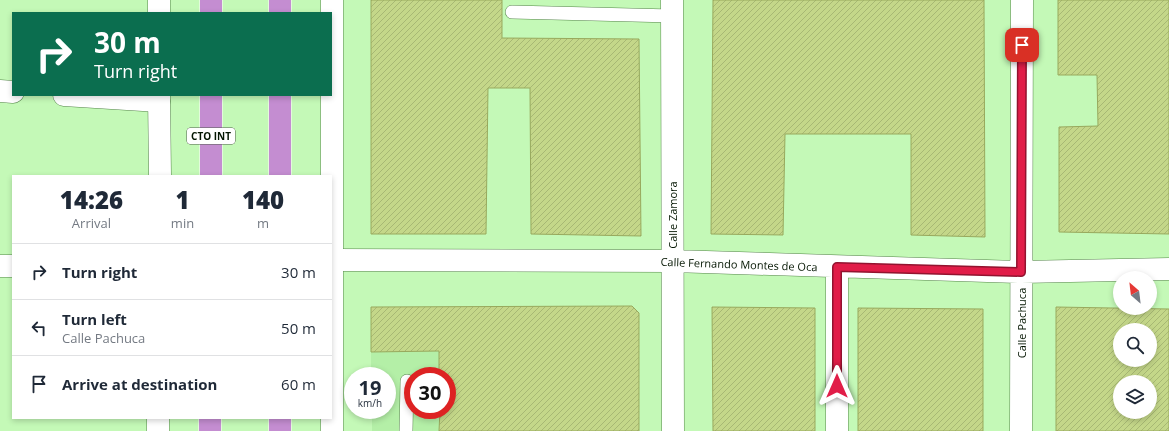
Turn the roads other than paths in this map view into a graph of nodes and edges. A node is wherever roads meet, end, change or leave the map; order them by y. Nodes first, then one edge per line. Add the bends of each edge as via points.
1 (158, 0) edge
2 (211, 0) edge
3 (280, 0) edge
4 (332, 0) edge
5 (1022, 0) edge
6 (672, 8) edge
7 (159, 12) edge
8 (211, 12) edge
9 (280, 12) edge
10 (512, 12) dead end
11 (0, 91) edge
12 (12, 92) edge
13 (96, 96) edge
14 (211, 96) edge
15 (280, 96) edge
16 (159, 98) edge
17 (160, 175) edge
18 (211, 175) edge
19 (280, 175) edge
20 (332, 260) junction
21 (672, 262) junction
22 (0, 266) edge
23 (12, 266) edge
24 (837, 267) junction
25 (1169, 269) edge
26 (1021, 272) junction
27 (158, 419) edge
28 (210, 419) edge
29 (280, 419) edge
30 (406, 419) edge
31 (158, 431) edge
32 (210, 431) edge
33 (280, 431) edge
34 (332, 431) edge
35 (406, 431) edge
36 (673, 431) edge
37 (837, 431) edge
38 (1021, 431) edge

1 - 7 street
2 - 8 highway
3 - 9 highway
4 - 20 street
5 - 26 street, Calle Pachuca
6 - 10 lane
6 - 21 street, Calle Zamora
11 - 12 street
13 - 16 street
14 - 18 highway, CTO INT
15 - 19 highway
16 - 17 street
20 - 21 street, Calle Fernando Montes de Oca
20 - 34 street
21 - 24 street, Calle Fernando Montes de Oca
21 - 36 street, Calle Zamora
22 - 23 street
24 - 26 street, Calle Fernando Montes de Oca
24 - 37 street
25 - 26 street, Calle Fernando Montes de Oca
26 - 38 street, Calle Pachuca
27 - 31 street
28 - 32 highway
29 - 33 highway
30 - 35 lane

